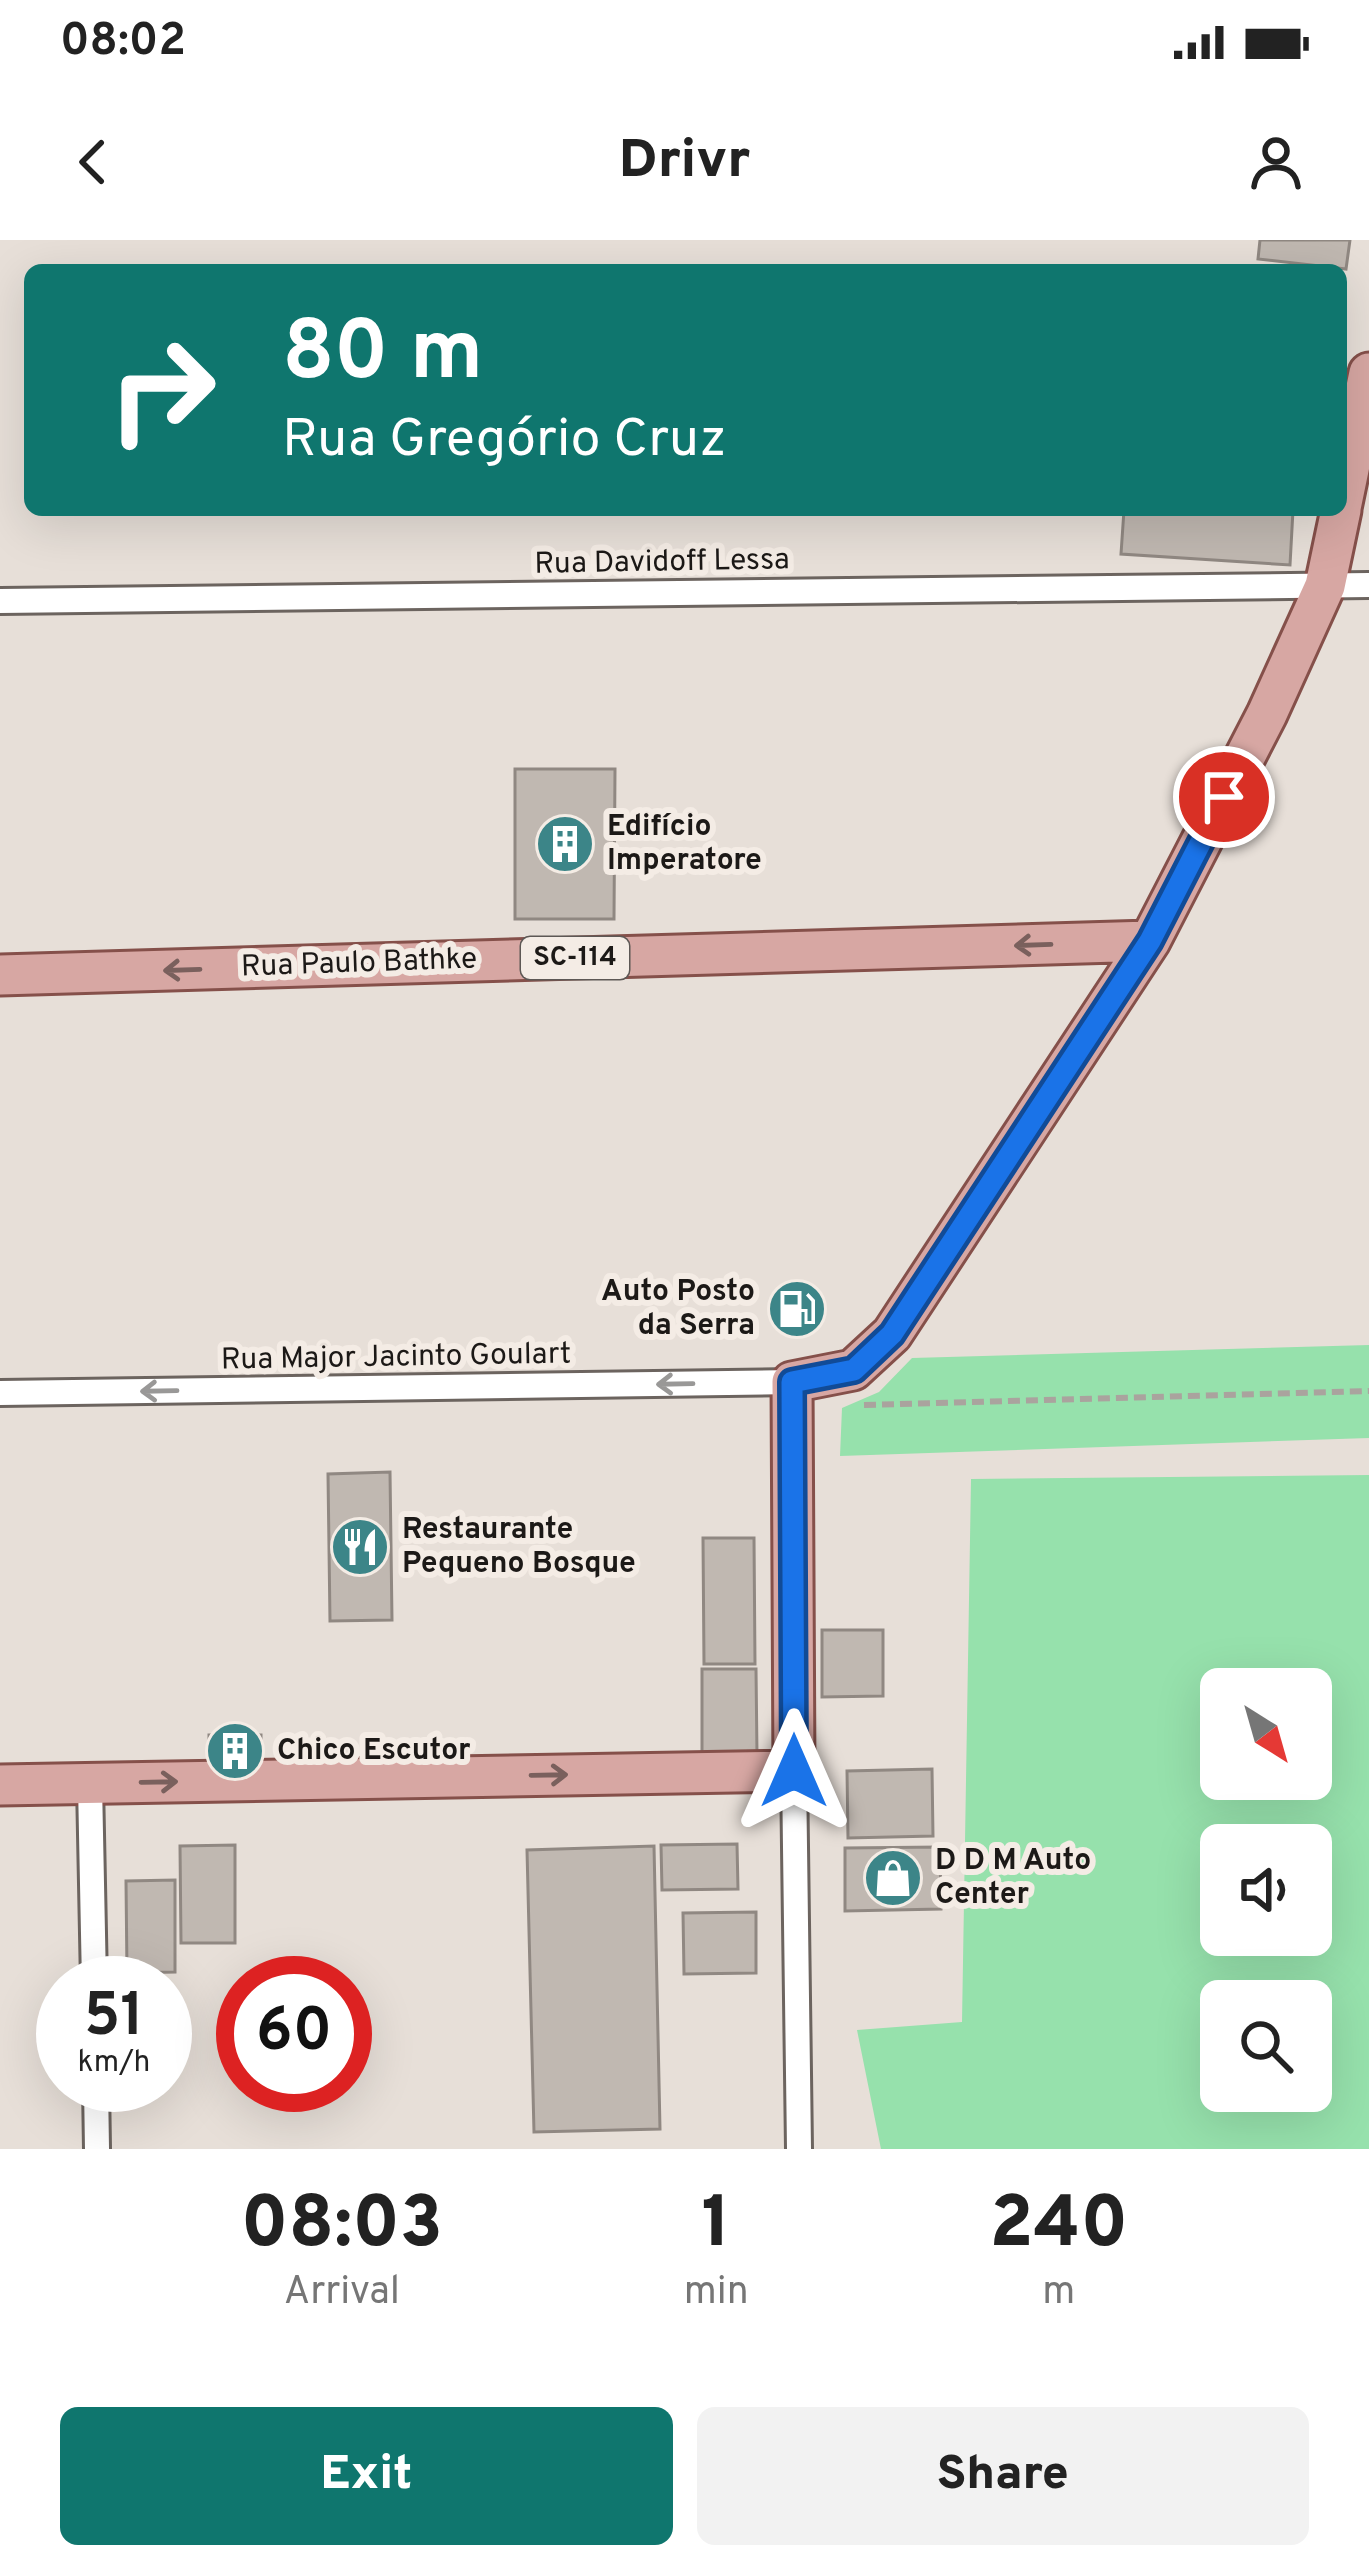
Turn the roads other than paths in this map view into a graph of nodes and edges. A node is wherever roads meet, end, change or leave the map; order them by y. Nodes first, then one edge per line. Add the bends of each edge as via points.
1 (1369, 373) edge
2 (1347, 480) edge
3 (1340, 516) edge
4 (1369, 585) edge
5 (1325, 586) junction
6 (0, 602) edge
7 (1150, 941) junction
8 (0, 975) edge
9 (792, 1382) junction
10 (0, 1393) edge
11 (794, 1771) junction
12 (89, 1784) junction
13 (0, 1785) edge
14 (93, 1956) edge
15 (97, 2112) edge
16 (98, 2149) edge
17 (799, 2149) edge

1 - 2 main road
3 - 5 main road
4 - 5 street, Rua Davidoff Lessa
5 - 6 street, Rua Davidoff Lessa
5 - 7 main road
7 -> 8 main road, Rua Paulo Bathke / SC-114
7 - 9 main road via 892,1334 854,1370
9 -> 10 street, Rua Major Jacinto Goulart
9 - 11 main road
12 -> 11 main road
11 - 17 street
12 - 13 main road
12 - 14 street
15 - 16 street

